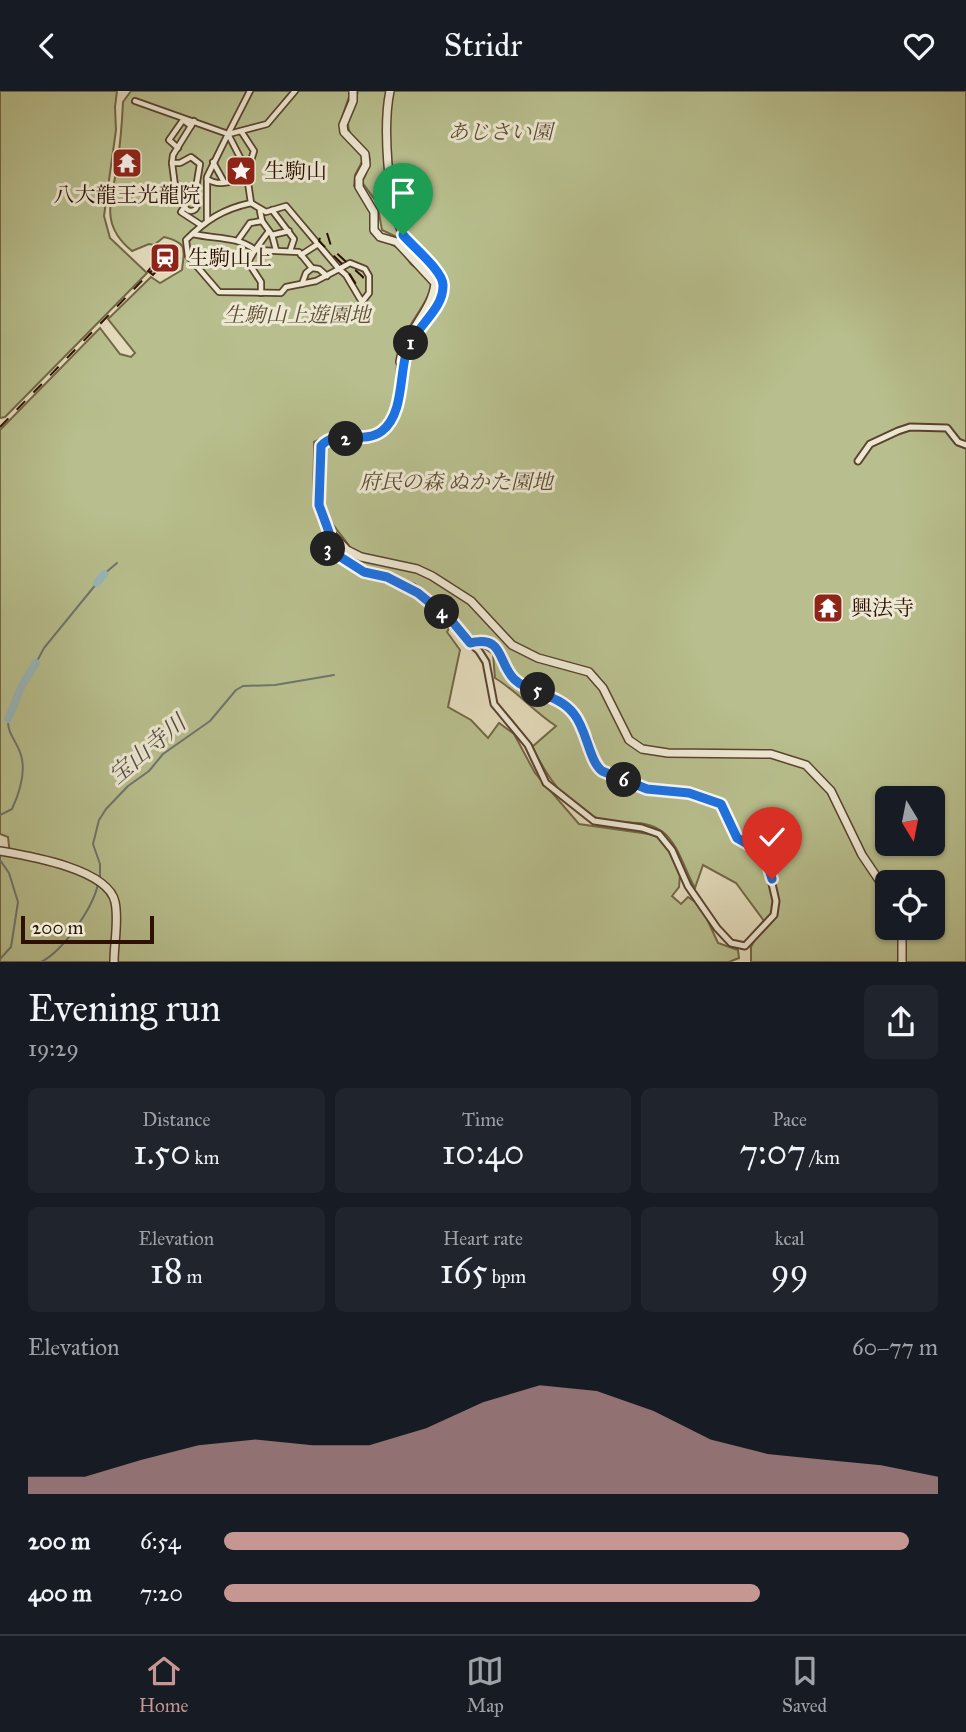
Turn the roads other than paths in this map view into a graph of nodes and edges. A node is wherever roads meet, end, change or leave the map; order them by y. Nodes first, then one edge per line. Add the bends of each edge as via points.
1 (250, 91) edge
2 (295, 91) edge
3 (353, 91) edge
4 (390, 91) edge
5 (135, 100) dead end
6 (192, 123) junction
7 (241, 131) junction
8 (228, 134) junction
9 (178, 148) junction
10 (213, 162) junction
11 (172, 163) junction
12 (247, 173) junction
13 (207, 179) junction
14 (224, 182) junction
15 (194, 200) junction
16 (251, 202) junction
17 (185, 205) junction
18 (260, 210) junction
19 (272, 211) junction
20 (206, 220) junction
21 (262, 221) junction
22 (201, 225) junction
23 (289, 231) junction
24 (192, 233) junction
25 (271, 233) junction
26 (238, 240) junction
27 (318, 244) junction
28 (255, 250) junction
29 (276, 250) junction
30 (290, 251) junction
31 (301, 255) junction
32 (312, 268) junction
33 (339, 269) junction
34 (327, 276) junction
35 (302, 284) junction
36 (261, 293) junction
37 (399, 387) junction
38 (966, 445) edge
39 (858, 461) dead end
40 (329, 532) junction
41 (470, 643) junction
42 (0, 851) edge
43 (875, 874) edge
44 (902, 940) edge
45 (114, 962) edge
46 (902, 962) edge

1 - 8 street
2 - 7 street via 267,124
3 - 37 street via 344,132 365,154 359,187 374,212 374,230 397,242 435,283 427,309 404,344
4 - 37 street via 386,143 399,222 403,235 442,278 444,288 409,346
5 - 6 street
6 - 8 street
6 - 9 street
6 - 9 street via 183,120 169,140
7 - 8 street
7 - 12 street via 254,151
8 - 10 street
8 - 12 street
9 - 11 street
10 - 13 street
10 - 14 street
11 - 15 street via 191,157 200,164
11 - 17 street via 175,186
12 - 14 street
12 - 16 street
13 - 14 street
13 - 20 street
15 - 17 street via 187,199
15 - 17 street via 195,209 189,211
16 - 18 street
16 - 20 street
17 - 22 street via 181,212
18 - 19 street
18 - 21 street
19 - 23 street
19 - 27 street via 286,206
20 - 22 street
21 - 25 street
21 - 26 street via 250,223
22 - 24 street
23 - 25 street
23 - 30 street via 294,239
24 - 26 street
24 - 36 street via 186,240 188,256 219,292
25 - 28 street
25 - 29 street
26 - 28 street
27 - 31 street
27 - 33 street
28 - 29 street
28 - 36 street via 248,262 262,285
29 - 30 street
30 - 31 street
31 - 32 street
32 - 34 street
32 - 35 street
33 - 33 street via 346,275 362,302 369,293 365,269 351,263
33 - 34 street
34 - 35 street
35 - 36 street via 286,287 281,293
37 - 40 street via 396,410 383,431 365,439 330,439 321,446 319,505
38 - 39 street via 947,428 910,427 870,444
40 - 41 street via 328,549 364,572 387,577 418,593
40 - 43 street via 361,557 417,569 460,592 525,653 589,672 603,688 629,740 642,749 771,754 806,765 831,791
41 - 41 street via 489,641 512,677 572,711 602,771 647,789 689,793 721,804 737,838 754,846 767,862 775,901 774,915 746,946 731,943 717,928 659,834 594,821 546,783 528,745 494,704 486,663
42 - 45 street via 53,863 104,883 115,900
44 - 46 street

